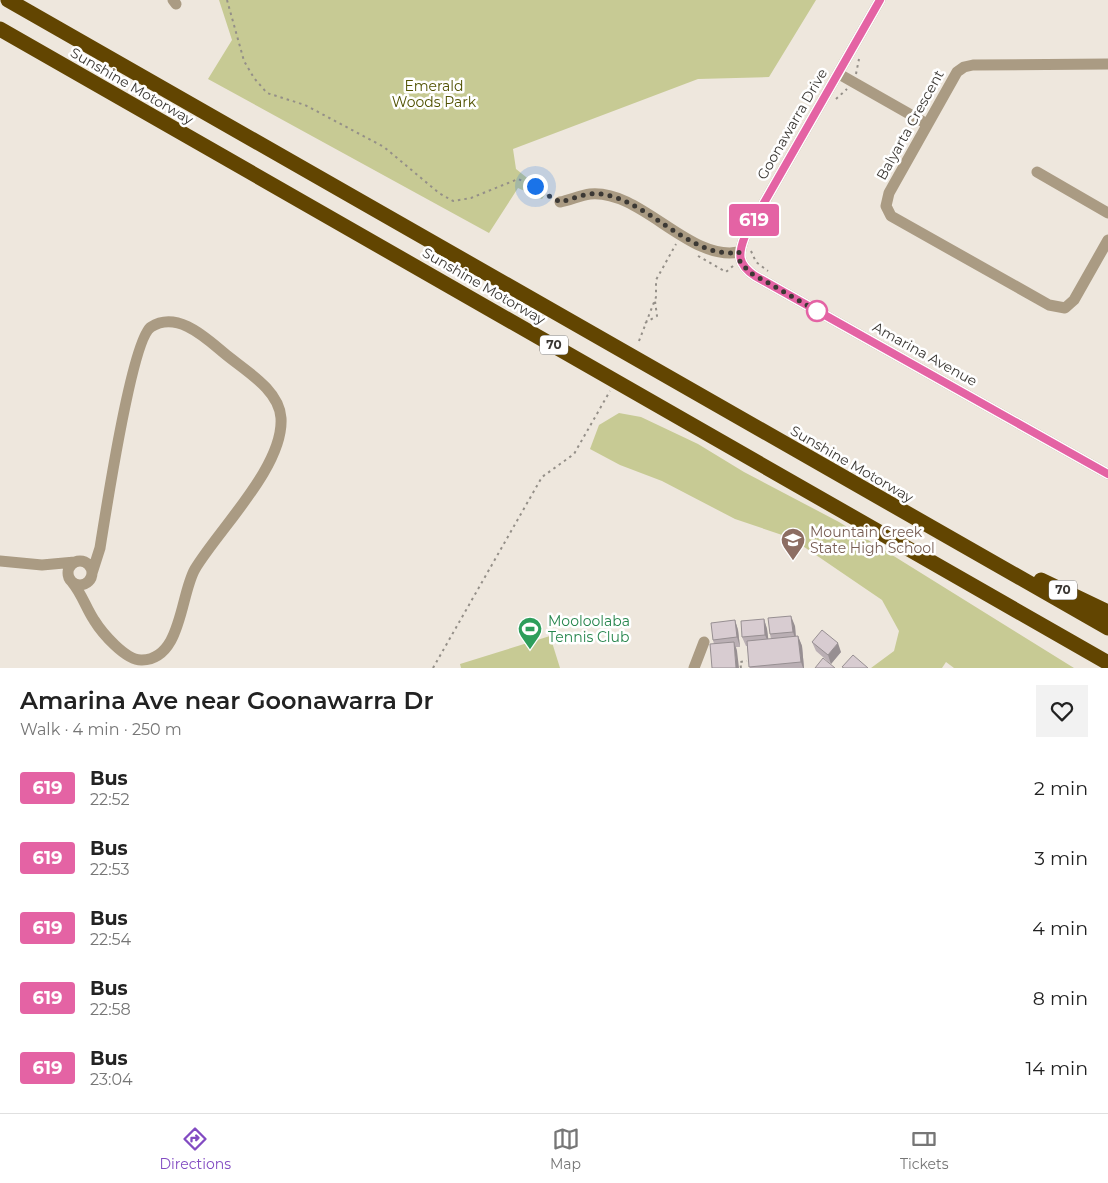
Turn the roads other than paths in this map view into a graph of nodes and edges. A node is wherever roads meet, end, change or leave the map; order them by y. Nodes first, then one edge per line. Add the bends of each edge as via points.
1 (8, 0) edge
2 (880, 0) edge
3 (0, 29) edge
4 (1108, 64) edge
5 (839, 74) junction
6 (927, 124) junction
7 (1037, 172) dead end
8 (560, 202) road end
9 (1108, 212) edge
10 (1108, 240) edge
11 (739, 252) junction
12 (1107, 472) edge
13 (101, 540) junction
14 (0, 561) edge
15 (76, 562) junction
16 (42, 565) junction
17 (92, 574) junction
18 (1016, 576) junction
19 (72, 582) junction
20 (89, 611) junction
21 (1108, 612) edge
22 (1108, 628) edge
23 (704, 642) dead end
24 (136, 660) junction
25 (1108, 662) edge
26 (127, 668) edge
27 (694, 668) edge

1 - 18 highway, Sunshine Motorway / 70
2 - 5 street, Goonawarra Drive
3 - 25 highway, Sunshine Motorway / 70
4 - 6 street, Balyarta Crescent via 964,67 957,72
5 - 6 street
5 - 11 street, Goonawarra Drive via 745,236
6 - 10 street, Balyarta Crescent via 889,193 886,206 891,216 1049,305 1065,308 1074,300
7 - 9 street
8 - 11 street via 591,194 614,198 637,207 681,235 718,253
11 - 12 street, Amarina Avenue via 739,260 744,267 768,284
13 - 15 street
13 - 17 street
13 - 24 street via 132,376 145,334 158,323 179,323 209,340 271,393 279,410 280,427 264,469 191,576 180,620 169,643 155,657
14 - 16 street
15 - 16 street
15 - 17 street via 86,563
15 - 19 street via 68,572
16 - 19 street
17 - 19 street via 84,584
17 - 20 street
18 - 21 highway, 70 via 1032,575
18 - 22 highway, Sunshine Motorway
19 - 20 street
20 - 24 street via 97,625 122,651
23 - 27 street
24 - 26 street

